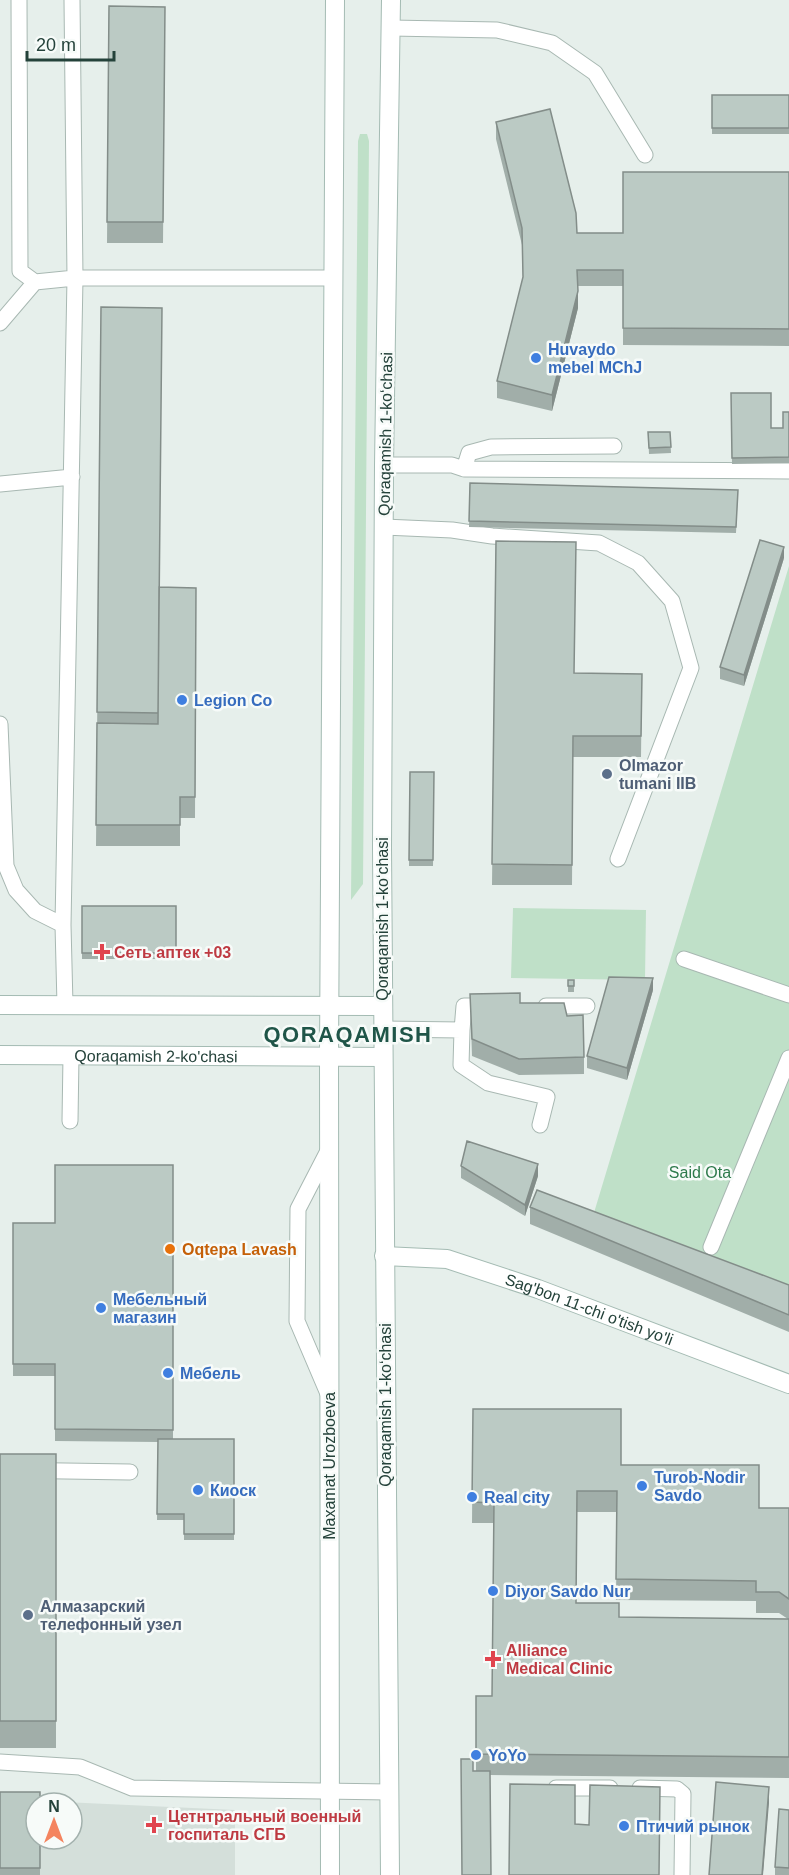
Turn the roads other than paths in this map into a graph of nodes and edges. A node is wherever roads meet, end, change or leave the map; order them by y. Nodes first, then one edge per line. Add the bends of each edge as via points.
1 (19, 0) edge
2 (72, 0) edge
3 (335, 0) edge
4 (391, 0) edge
5 (391, 28) junction
6 (645, 155) dead end
7 (75, 278) junction
8 (334, 278) junction
9 (35, 282) junction
10 (0, 323) edge
11 (614, 446) dead end
12 (384, 465) junction
13 (464, 469) junction
14 (789, 471) edge
15 (72, 477) junction
16 (0, 484) edge
17 (384, 528) junction
18 (0, 724) edge
19 (618, 859) dead end
20 (63, 925) junction
21 (684, 959) dead end
22 (789, 995) edge
23 (0, 1005) edge
24 (65, 1005) junction
25 (330, 1006) junction
26 (382, 1006) junction
27 (499, 1006) edge
28 (532, 1006) edge
29 (587, 1006) dead end
30 (382, 1029) junction
31 (462, 1030) junction
32 (0, 1055) edge
33 (71, 1056) junction
34 (328, 1056) junction
35 (383, 1057) junction
36 (789, 1058) edge
37 (70, 1121) dead end
38 (540, 1125) dead end
39 (329, 1149) junction
40 (711, 1247) dead end
41 (384, 1256) junction
42 (789, 1384) edge
43 (329, 1398) junction
44 (0, 1470) edge
45 (130, 1472) dead end
46 (0, 1762) edge
47 (536, 1787) edge
48 (330, 1792) junction
49 (389, 1792) junction
50 (330, 1875) edge
51 (390, 1875) edge
52 (682, 1875) edge

1 - 9 lane via 20,271
2 - 7 lane
3 - 8 main road
4 - 5 main road, Qoraqamish 1-koʻchasi
5 - 6 lane via 497,30 552,43 595,73
5 - 12 main road, Qoraqamish 1-koʻchasi
7 - 8 lane
7 - 9 lane
7 - 15 lane
8 - 25 main road
9 - 10 lane
11 - 13 lane via 491,447 469,453
12 - 13 lane via 452,465
12 - 17 main road, Qoraqamish 1-koʻchasi
13 - 14 lane
15 - 16 lane
15 - 20 lane
17 - 19 lane via 599,543 638,563 672,601 691,668
17 - 26 main road, Qoraqamish 1-koʻchasi
18 - 20 lane via 6,866 16,890 35,911
20 - 24 lane
21 - 22 lane
23 - 24 main road
24 - 25 main road
25 - 26 main road
25 - 34 main road
26 - 30 main road, Qoraqamish 1-koʻchasi
27 - 31 lane via 464,1006
28 - 29 lane
30 - 31 lane
30 - 35 main road, Qoraqamish 1-koʻchasi
31 - 38 lane via 461,1065 488,1083 547,1097
32 - 33 main road, Qoraqamish 2-ko'chasi
33 - 34 main road, Qoraqamish 2-ko'chasi
33 - 37 lane
34 - 35 main road, Qoraqamish 2-ko'chasi
34 - 39 main road, Maxamat Urozboeva
35 - 41 main road, Qoraqamish 1-koʻchasi
36 - 40 lane
39 - 43 main road, Maxamat Urozboeva
39 - 43 lane via 298,1209 297,1322
41 - 42 main road, Sag'bon 11-chi o'tish yo'li via 447,1259 538,1288
41 - 49 main road, Qoraqamish 1-koʻchasi
43 - 48 main road, Maxamat Urozboeva
44 - 45 lane
46 - 48 lane via 80,1767 132,1788
47 - 52 lane via 677,1789 683,1794
48 - 49 lane
48 - 50 main road, Maxamat Urozboeva
49 - 51 main road, Qoraqamish 1-koʻchasi

